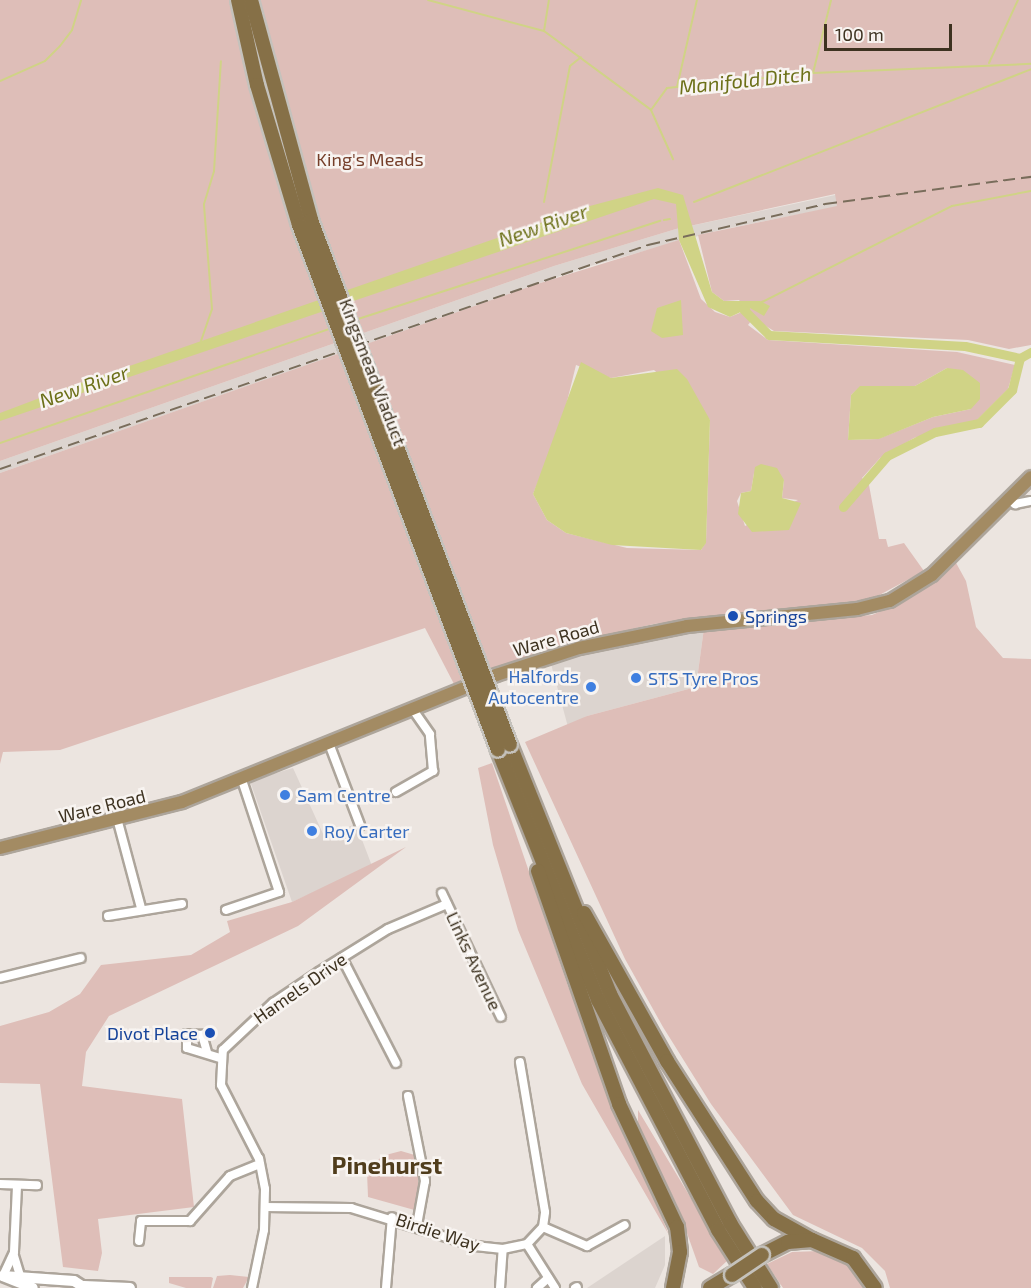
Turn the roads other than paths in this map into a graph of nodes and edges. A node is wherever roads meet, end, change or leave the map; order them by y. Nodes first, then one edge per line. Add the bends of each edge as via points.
1 (238, 0) edge
2 (251, 0) edge
3 (1031, 477) edge
4 (1008, 499) junction
5 (1031, 501) edge
6 (413, 710) junction
7 (330, 746) junction
8 (504, 747) junction
9 (242, 780) junction
10 (396, 792) dead end
11 (523, 817) junction
12 (118, 822) junction
13 (360, 825) dead end
14 (0, 848) edge
15 (553, 856) junction
16 (442, 893) dead end
17 (182, 904) dead end
18 (447, 904) junction
19 (141, 908) junction
20 (226, 910) dead end
21 (108, 916) dead end
22 (81, 958) dead end
23 (342, 958) junction
24 (0, 978) edge
25 (501, 1017) dead end
26 (207, 1052) dead end
27 (220, 1058) junction
28 (520, 1062) dead end
29 (396, 1063) dead end
30 (408, 1095) dead end
31 (260, 1164) junction
32 (0, 1185) edge
33 (17, 1185) junction
34 (37, 1185) dead end
35 (265, 1207) junction
36 (392, 1217) junction
37 (417, 1225) junction
38 (625, 1225) dead end
39 (543, 1227) junction
40 (812, 1240) junction
41 (139, 1241) dead end
42 (527, 1244) junction
43 (503, 1249) junction
44 (14, 1256) junction
45 (2, 1276) edge
46 (20, 1276) junction
47 (548, 1278) junction
48 (65, 1285) edge
49 (84, 1287) edge
50 (33, 1288) edge
51 (130, 1288) edge
52 (252, 1288) edge
53 (386, 1288) edge
54 (501, 1288) edge
55 (537, 1288) edge
56 (555, 1288) edge
57 (673, 1288) edge
58 (710, 1288) edge
59 (756, 1288) edge
60 (771, 1288) edge
61 (875, 1288) edge

1 - 8 highway, Kingsmead Viaduct, bridge via 292,204
2 - 8 highway, Kingsmead Viaduct, bridge via 311,220
3 - 4 main road, Ware Road
4 - 5 street via 1015,504
4 - 6 main road, Ware Road via 932,575 890,601 614,640 496,675
6 - 7 main road, Ware Road
6 - 10 street via 430,734 433,771
7 - 9 main road, Ware Road
7 - 13 street
8 - 11 highway
8 - 15 highway
9 - 12 main road, Ware Road
9 - 20 street via 279,892
11 - 57 highway via 551,922 619,1104 677,1227 680,1252
11 - 59 highway via 597,1000 718,1230
12 - 14 main road, Ware Road
12 - 19 street
15 - 40 highway via 667,1061 757,1201 774,1219
15 - 60 highway via 610,994 730,1223
16 - 18 street, Links Avenue
17 - 19 street
18 - 23 street, Hamels Drive via 388,929
18 - 25 street, Links Avenue
19 - 21 street
22 - 24 street
23 - 27 street, Hamels Drive via 273,1003 229,1042
23 - 29 street
26 - 27 street
27 - 31 street via 221,1085
28 - 39 street
30 - 37 street via 425,1181
31 - 35 street
31 - 41 street via 230,1176 195,1219 141,1221
32 - 33 street
33 - 34 street
33 - 44 street
35 - 36 street, Birdie Way via 351,1208
35 - 52 street
36 - 37 street, Birdie Way
36 - 53 street
37 - 43 street, Birdie Way via 464,1243
38 - 39 street via 587,1246
39 - 42 street
40 - 58 highway, bridge via 788,1242
40 - 61 highway via 853,1258
42 - 43 street, Birdie Way
42 - 47 street
43 - 54 street
44 - 45 street
44 - 46 street
45 - 46 main road
45 - 50 main road
46 - 48 main road
47 - 55 street
47 - 56 street
48 - 49 main road
49 - 51 main road

